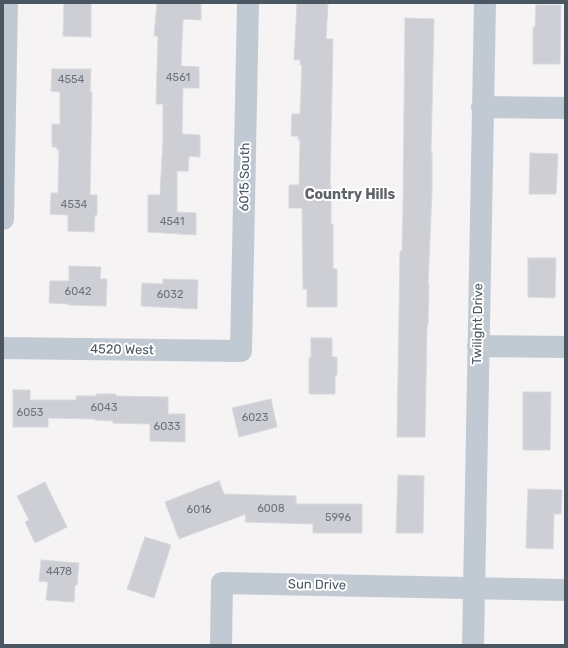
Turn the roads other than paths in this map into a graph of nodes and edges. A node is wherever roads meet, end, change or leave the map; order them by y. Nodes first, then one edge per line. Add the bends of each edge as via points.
1 (7, 3) edge
2 (248, 3) edge
3 (485, 3) edge
4 (482, 107) junction
5 (565, 108) edge
6 (3, 219) edge
7 (478, 346) junction
8 (565, 347) edge
9 (3, 348) edge
10 (241, 351) joint
11 (474, 588) junction
12 (565, 590) edge
13 (221, 645) edge
14 (473, 645) edge

1 - 6 street
2 - 10 street, 6015 South
3 - 4 street, Twilight Drive
4 - 5 street
4 - 7 street, Twilight Drive
7 - 8 street
7 - 11 street, Twilight Drive
9 - 10 street, 4520 West
11 - 12 street
11 - 13 street, Sun Drive via 222,583
11 - 14 street, Twilight Drive

